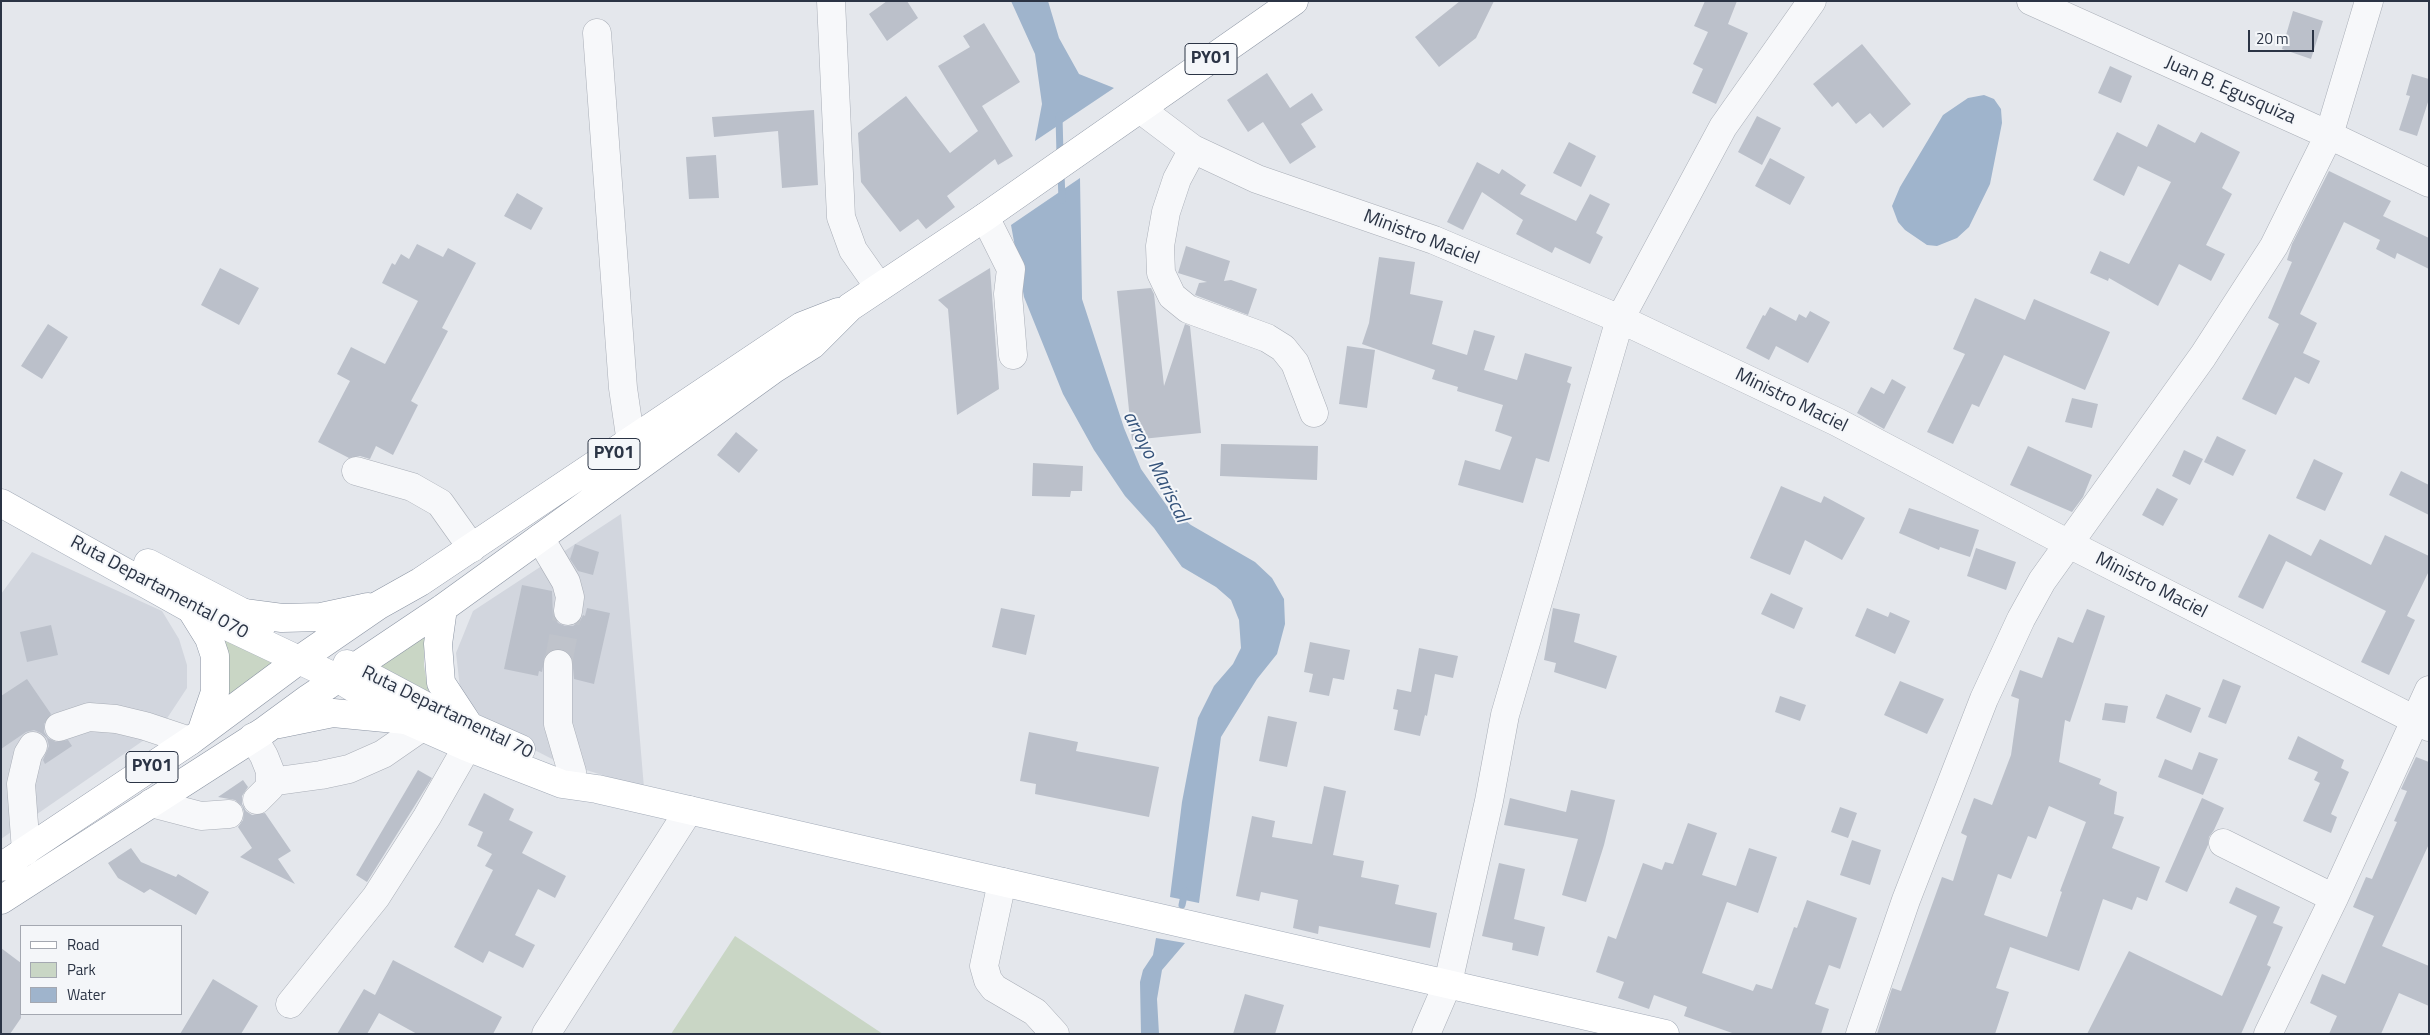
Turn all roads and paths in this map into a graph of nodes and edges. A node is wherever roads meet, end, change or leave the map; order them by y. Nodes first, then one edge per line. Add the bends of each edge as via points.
1 (831, 1) edge
2 (1294, 1) edge
3 (1812, 1) edge
4 (2030, 1) edge
5 (2369, 1) edge
6 (597, 33) dead end
7 (1134, 113) junction
8 (2329, 135) junction
9 (1193, 149) junction
10 (2429, 183) edge
11 (985, 217) junction
12 (879, 287) junction
13 (850, 307) junction
14 (1620, 319) junction
15 (1013, 355) dead end
16 (1314, 413) dead end
17 (630, 443) junction
18 (356, 471) dead end
19 (11, 508) edge
20 (540, 538) junction
21 (2069, 544) junction
22 (472, 548) junction
23 (379, 605) junction
24 (442, 608) junction
25 (191, 609) junction
26 (568, 612) tunnel mouth
27 (244, 613) junction
28 (307, 654) junction
29 (558, 664) tunnel mouth
30 (346, 674) junction
31 (2429, 690) edge
32 (2421, 723) edge
33 (414, 724) junction
34 (59, 728) dead end
35 (258, 734) junction
36 (196, 737) junction
37 (468, 737) junction
38 (33, 746) dead end
39 (572, 772) junction
40 (597, 789) junction
41 (151, 803) junction
42 (689, 810) junction
43 (229, 814) dead end
44 (2223, 843) dead end
45 (26, 851) junction
46 (1, 867) edge
47 (1002, 882) junction
48 (2334, 898) junction
49 (1, 900) edge
50 (1448, 982) junction
51 (290, 1004) dead end
52 (546, 1034) edge
53 (1054, 1034) edge
54 (1426, 1034) edge
55 (1665, 1034) edge
56 (1860, 1034) edge
57 (2268, 1034) edge

1 - 12 street via 841,217 853,250
2 - 7 main road, PY01
3 - 14 street via 1723,127
4 - 8 street, Juan B. Egusquiza
5 - 8 street
6 - 17 street via 623,388
7 - 9 street, Ministro Maciel
7 - 11 main road, PY01
8 - 10 street, Juan B. Egusquiza
8 - 21 street via 2274,246 2204,356
9 - 14 street, Ministro Maciel via 1258,179 1434,240
9 - 16 street via 1177,179 1166,212 1160,246 1161,272 1172,296 1188,309 1267,338 1283,348 1295,363
11 - 12 main road, PY01
11 - 15 street via 1011,269 1008,294
12 - 13 main road, PY01
13 - 17 main road, PY01 via 802,326
13 - 20 main road, PY01 via 812,345
14 - 21 street, Ministro Maciel via 1837,422
14 - 50 street via 1505,715
17 - 22 main road, PY01
18 - 22 street via 412,487 440,504
19 - 25 main road, Ruta Departamental 070
19 - 27 main road, Ruta Departamental 70 via 49,514 75,525
20 - 24 main road, PY01
20 - 26 street via 566,582 570,597
21 - 32 street, Ministro Maciel
21 - 56 street via 2042,581 1984,699 1906,900
22 - 23 main road, PY01
23 - 27 main road via 321,617 282,618
23 - 28 main road, PY01
24 - 30 main road, PY01
24 - 37 main road via 438,644 442,683
25 - 28 main road, Ruta Departamental 070
25 - 36 main road via 209,638 215,656 215,692
27 - 28 main road, Ruta Departamental 70
28 - 30 main road, Ruta Departamental 70
28 - 36 main road, PY01
29 - 39 street via 558,724
30 - 33 main road, Ruta Departamental 70
30 - 35 main road, PY01
30 - 37 main road, Ruta Departamental 70 via 435,711
31 - 32 street
32 - 48 street
33 - 35 main road via 333,713 285,722
33 - 35 street via 383,754 349,769 264,791 270,771
33 - 37 main road, Ruta Departamental 70
34 - 36 street via 89,717 116,719
35 - 41 main road, PY01
36 - 45 main road, PY01
37 - 39 main road, Ruta Departamental 70
37 - 40 main road, Ruta Departamental 70 via 562,784
37 - 51 street via 427,817 376,897
38 - 45 street via 21,784
39 - 40 main road, Ruta Departamental 70
40 - 42 main road
41 - 43 street via 201,816
41 - 49 main road, PY01
42 - 47 main road
42 - 52 street
44 - 48 street
45 - 46 main road, PY01
47 - 50 main road
47 - 53 street via 984,966 988,980 994,988 1034,1012
48 - 57 street
50 - 54 street
50 - 55 main road

